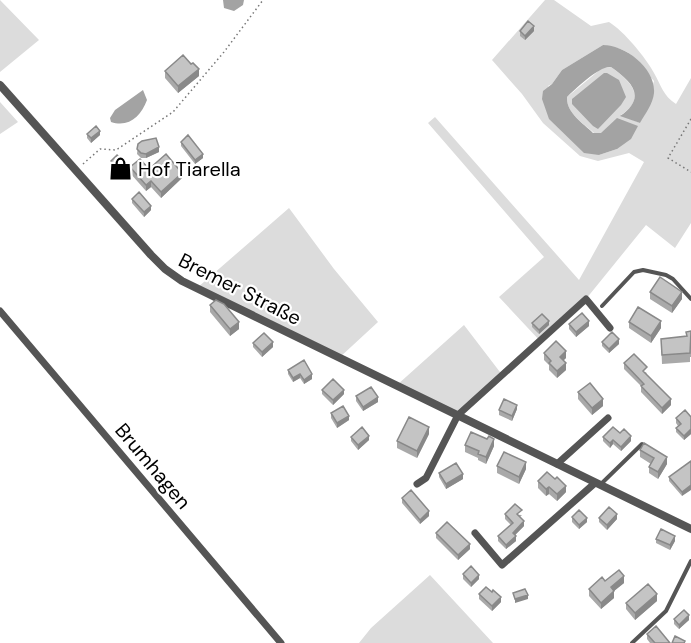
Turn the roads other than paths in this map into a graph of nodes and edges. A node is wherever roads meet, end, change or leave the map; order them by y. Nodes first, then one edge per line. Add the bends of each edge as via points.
1 (0, 85) edge
2 (691, 299) edge
3 (602, 306) dead end
4 (0, 311) edge
5 (610, 328) dead end
6 (458, 415) junction
7 (608, 418) dead end
8 (642, 444) edge
9 (557, 464) junction
10 (417, 484) dead end
11 (598, 484) junction
12 (690, 527) edge
13 (475, 533) dead end
14 (691, 561) edge
15 (281, 643) edge
16 (632, 643) edge

1 - 6 street, Bremer Straße via 151,255 182,281
2 - 3 lane via 673,279 643,270 634,272
4 - 15 street, Brumhagen
5 - 6 street via 586,299
6 - 9 street, Bremer Straße
6 - 10 street via 426,478
7 - 9 street
8 - 11 lane
9 - 11 street, Bremer Straße
11 - 12 street, Bremer Straße
11 - 13 street via 502,565
14 - 16 lane via 666,611

